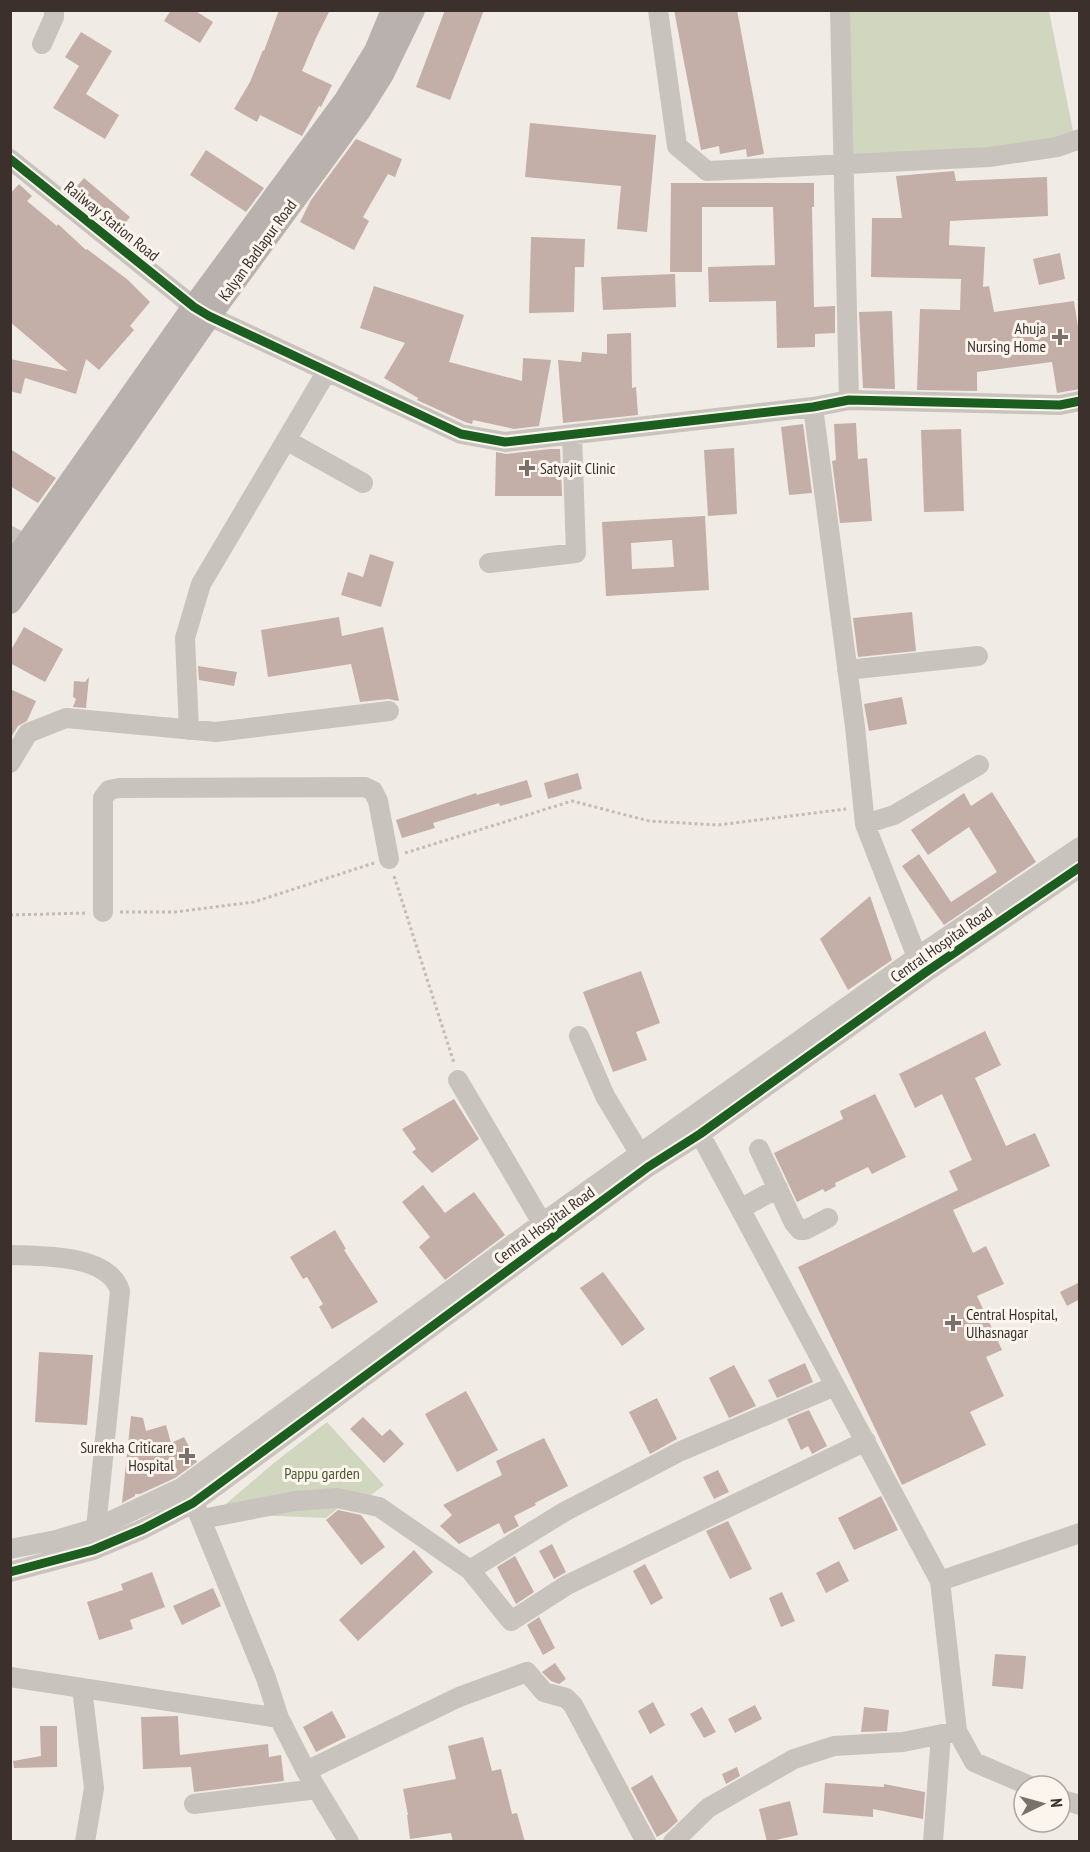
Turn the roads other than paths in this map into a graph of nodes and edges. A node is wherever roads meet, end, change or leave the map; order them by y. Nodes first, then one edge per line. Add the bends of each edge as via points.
1 (54, 10) edge
2 (393, 10) edge
3 (413, 10) edge
4 (658, 10) edge
5 (840, 10) edge
6 (42, 44) dead end
7 (1080, 139) edge
8 (10, 159) edge
9 (843, 165) junction
10 (202, 311) junction
11 (327, 371) junction
12 (849, 400) junction
13 (1080, 401) edge
14 (813, 407) junction
15 (572, 435) junction
16 (286, 440) junction
17 (363, 483) dead end
18 (26, 545) edge
19 (489, 563) dead end
20 (10, 568) edge
21 (10, 602) edge
22 (978, 656) dead end
23 (848, 670) junction
24 (389, 711) dead end
25 (189, 730) junction
26 (10, 763) edge
27 (979, 765) dead end
28 (864, 815) junction
29 (1080, 847) edge
30 (389, 859) road end
31 (1080, 867) edge
32 (103, 912) road end
33 (921, 964) junction
34 (579, 1036) dead end
35 (458, 1080) road end
36 (694, 1127) junction
37 (759, 1149) dead end
38 (640, 1154) junction
39 (778, 1188) junction
40 (740, 1209) junction
41 (828, 1218) dead end
42 (546, 1231) junction
43 (10, 1255) edge
44 (835, 1386) junction
45 (866, 1441) junction
46 (192, 1504) junction
47 (96, 1528) junction
48 (1080, 1533) edge
49 (10, 1549) edge
50 (470, 1570) junction
51 (10, 1572) edge
52 (940, 1581) junction
53 (10, 1677) edge
54 (82, 1688) junction
55 (279, 1718) junction
56 (949, 1733) junction
57 (306, 1771) junction
58 (1012, 1778) edge
59 (317, 1789) junction
60 (194, 1804) dead end
61 (85, 1842) edge
62 (349, 1842) edge
63 (646, 1842) edge
64 (673, 1842) edge
65 (933, 1842) edge

1 - 6 street
2 - 10 main road, Kalyan Badlapur Road via 376,51 346,100
3 - 10 main road, Kalyan Badlapur Road via 382,74 358,112
4 - 9 street via 677,146 692,159 707,171
5 - 9 street
7 - 9 street via 1057,147 988,157
8 - 10 street, Railway Station Road
9 - 12 street
10 - 11 street, Railway Station Road
10 - 18 main road, Kalyan Badlapur Road
11 - 15 street, Railway Station Road via 461,434 505,442
11 - 16 street
12 - 13 street, Railway Station Road via 1060,405
12 - 14 street, Railway Station Road
14 - 15 street, Railway Station Road
14 - 23 street
15 - 19 street via 576,553
16 - 17 street
16 - 25 street via 201,584 185,638
18 - 20 main road, Kalyan Badlapur Road
18 - 21 main road, Kalyan Badlapur Road
22 - 23 street
23 - 28 street
24 - 25 street via 216,732
25 - 26 street via 66,718 28,733
27 - 28 street via 894,814
28 - 33 street
29 - 33 street, Central Hospital Road
30 - 32 street via 378,801 373,791 365,788 119,788 109,790 103,798
31 - 33 street, Central Hospital Road
33 - 36 street, Central Hospital Road
34 - 38 street via 605,1096
35 - 42 street
36 - 38 street, Central Hospital Road
36 - 40 street
36 - 42 street, Central Hospital Road via 648,1167
37 - 39 street
38 - 42 street, Central Hospital Road
39 - 40 street
39 - 41 street via 800,1230
40 - 44 street
42 - 46 street, Central Hospital Road
43 - 47 street via 42,1255 88,1263 117,1280 120,1291
44 - 45 street
44 - 50 street via 681,1451 564,1512
45 - 50 street via 567,1586 510,1621
45 - 52 street
46 - 47 street, Central Hospital Road
46 - 50 street via 338,1498 379,1507
46 - 51 street, Central Hospital Road via 93,1550
46 - 55 street via 266,1678
47 - 49 street, Central Hospital Road
48 - 52 street
52 - 56 street
53 - 54 street
54 - 55 street
54 - 61 street via 94,1788
55 - 57 street
56 - 58 street via 974,1762
56 - 64 street via 903,1742 834,1746 794,1759 708,1808
56 - 65 street
57 - 59 street
57 - 63 street via 459,1697 527,1672 544,1692 566,1698 573,1705
59 - 60 street
59 - 62 street

